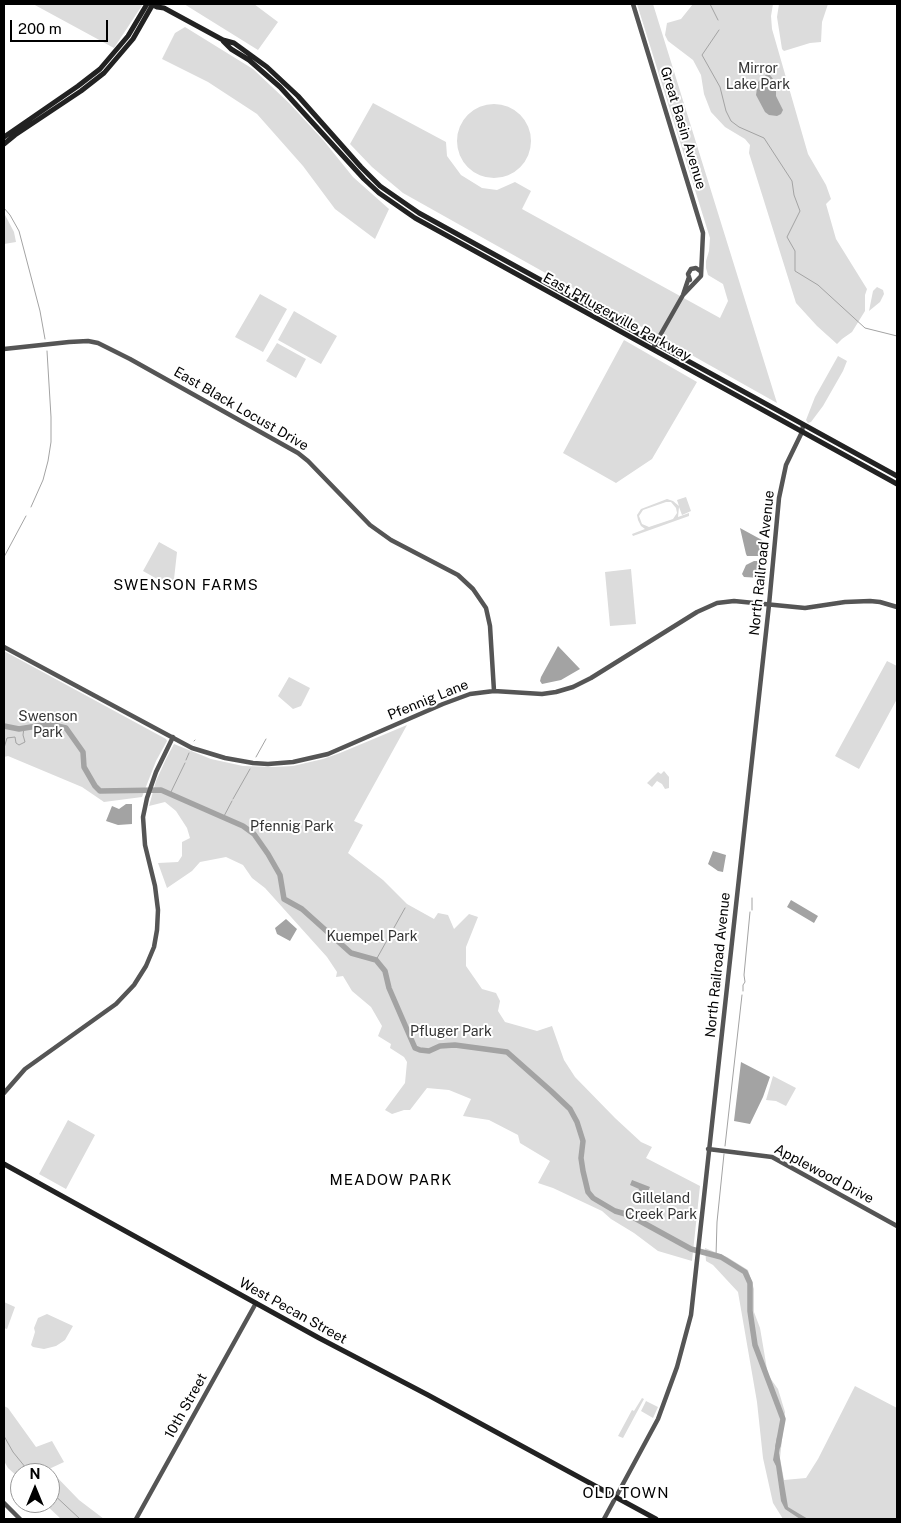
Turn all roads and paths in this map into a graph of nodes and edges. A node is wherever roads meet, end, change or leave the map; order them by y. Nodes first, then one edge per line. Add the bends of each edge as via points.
1 (151, 4) edge
2 (633, 4) edge
3 (163, 6) edge
4 (131, 31) junction
5 (132, 39) junction
6 (4, 137) edge
7 (4, 144) edge
8 (702, 259) junction
9 (693, 268) junction
10 (700, 273) junction
11 (688, 277) junction
12 (695, 281) junction
13 (683, 295) junction
14 (654, 347) junction
15 (4, 349) edge
16 (806, 426) junction
17 (802, 432) junction
18 (897, 476) edge
19 (897, 484) edge
20 (769, 605) junction
21 (897, 607) edge
22 (4, 647) edge
23 (494, 691) junction
24 (173, 737) junction
25 (4, 1093) edge
26 (708, 1149) junction
27 (4, 1164) edge
28 (897, 1226) edge
29 (256, 1303) junction
30 (616, 1497) junction
31 (4, 1503) edge
32 (20, 1519) edge
33 (136, 1519) edge
34 (604, 1519) edge
35 (656, 1519) edge

1 - 3 main road, East Pflugerville Parkway
1 - 4 main road
1 - 5 main road
2 - 8 street, Great Basin Avenue via 703,233
3 - 14 main road, East Pflugerville Parkway via 223,40 249,60 380,186 419,213
4 - 5 main road
4 - 6 main road via 90,77
5 - 7 main road via 94,82
8 - 9 street
8 - 10 street, Great Basin Avenue
9 - 10 street
9 - 11 street
10 - 12 street
11 - 12 street
11 - 13 street
12 - 13 street
13 - 14 street
14 - 16 main road, East Pflugerville Parkway
14 - 17 main road, East Pflugerville Parkway
15 - 23 street, East Black Locust Drive via 69,342 98,343 298,453 370,525 391,540 458,575 473,589 486,608 490,626
16 - 17 street
16 - 18 main road, East Pflugerville Parkway
17 - 19 main road, East Pflugerville Parkway
17 - 20 street, North Railroad Avenue via 782,481
20 - 21 street, Pfennig Lane via 805,608 870,601
20 - 23 street, Pfennig Lane via 731,601 706,607 590,678 564,690 542,694
20 - 26 street, North Railroad Avenue
22 - 24 street, Pfennig Lane
23 - 24 street, Pfennig Lane via 463,696 344,747 293,762 253,763 225,758 192,748
24 - 25 street via 156,772 143,817 158,910 154,947 146,966 116,1004 25,1069
26 - 28 street, Applewood Drive via 772,1157
26 - 30 street, North Railroad Avenue via 688,1328 665,1403
27 - 29 main road, West Pecan Street
29 - 30 main road, West Pecan Street
29 - 33 street, 10th Street
30 - 34 street, North Railroad Avenue
30 - 35 main road, West Pecan Street
31 - 32 street

